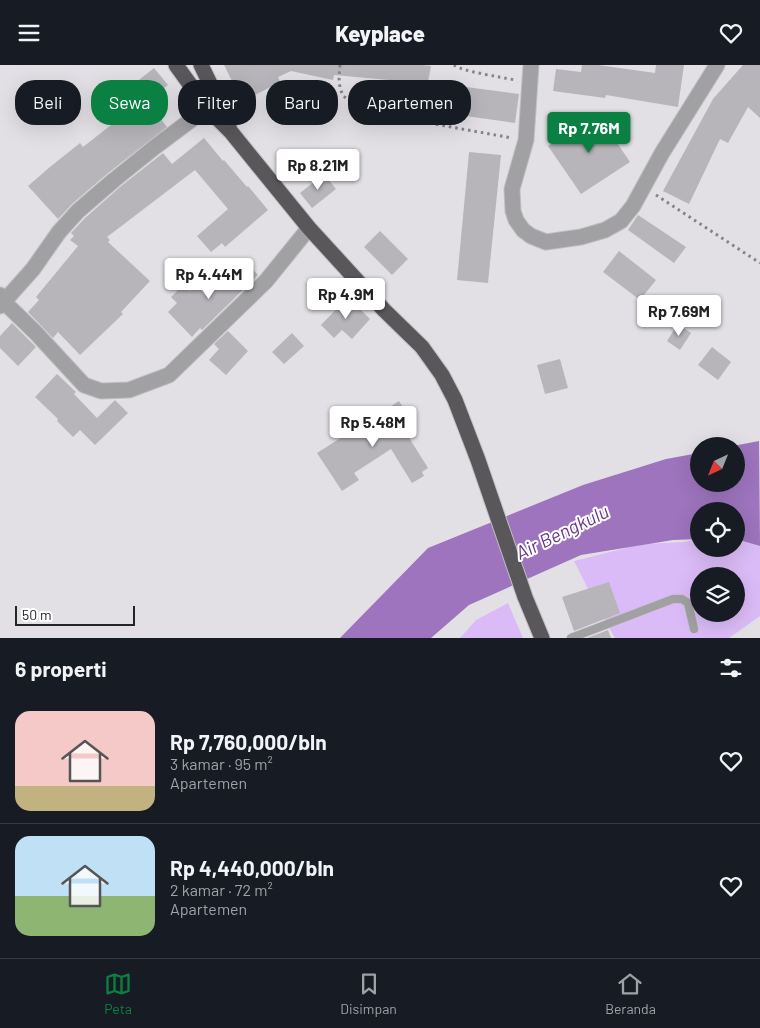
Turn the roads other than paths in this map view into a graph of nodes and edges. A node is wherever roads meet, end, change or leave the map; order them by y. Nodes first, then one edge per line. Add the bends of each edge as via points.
1 (176, 65) edge
2 (201, 65) edge
3 (532, 65) edge
4 (717, 65) edge
5 (190, 80) edge
6 (205, 80) edge
7 (183, 125) edge
8 (227, 125) edge
9 (310, 228) junction
10 (1, 301) edge
11 (694, 629) dead end
12 (542, 638) edge
13 (571, 638) edge

1 - 5 highway
2 - 6 highway
3 - 4 street via 526,140 512,189 513,211 523,230 546,242 581,237 605,230 620,221 633,206
7 - 10 street via 78,211 32,269
8 - 9 highway
9 - 10 street via 266,281 169,375 129,390 101,391 84,385
9 - 12 highway via 422,347 442,375 478,460
11 - 13 lane via 688,603 673,599

